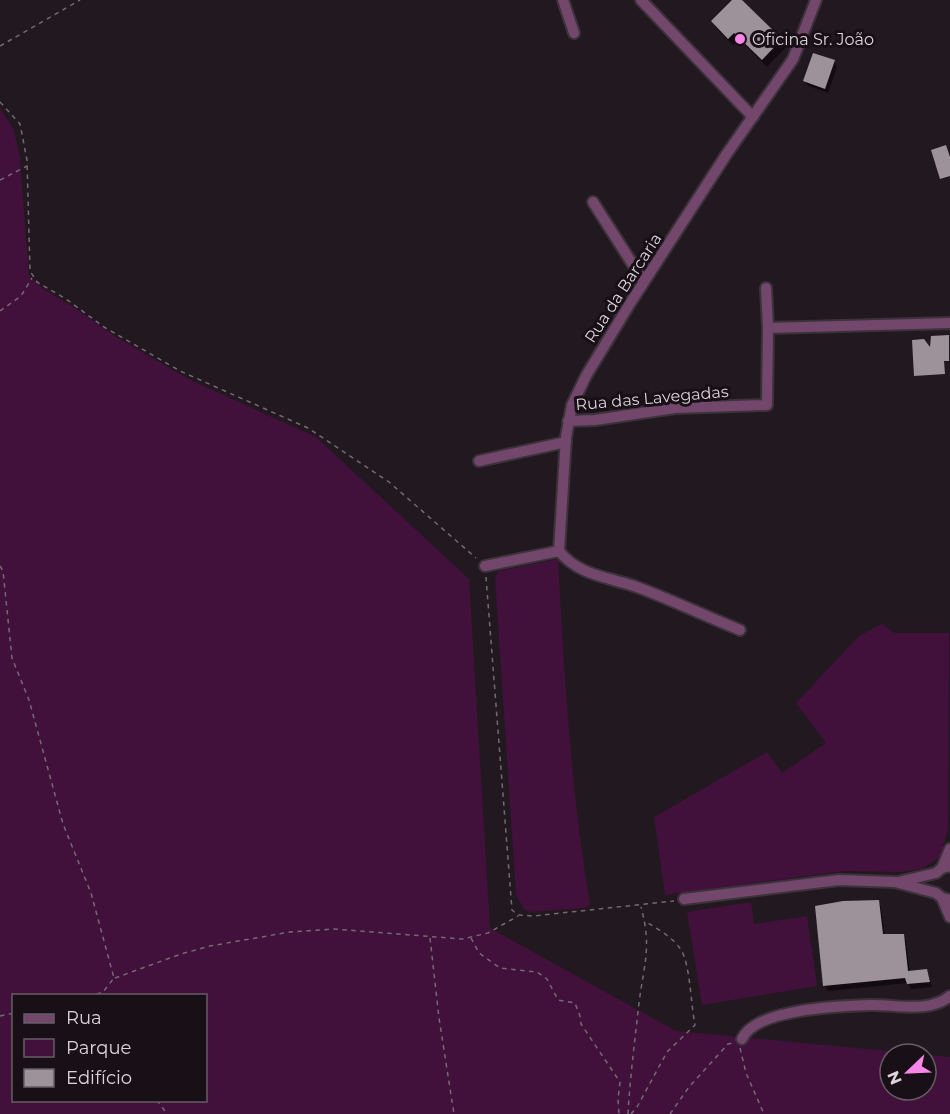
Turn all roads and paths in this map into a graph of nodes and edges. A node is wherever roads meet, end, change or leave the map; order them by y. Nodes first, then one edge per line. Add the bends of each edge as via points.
1 (80, 0) edge
2 (563, 0) edge
3 (641, 0) edge
4 (816, 0) edge
5 (574, 33) dead end
6 (0, 46) edge
7 (0, 102) edge
8 (753, 117) junction
9 (27, 166) junction
10 (0, 180) edge
11 (593, 202) dead end
12 (33, 277) junction
13 (644, 282) junction
14 (766, 288) dead end
15 (0, 311) edge
16 (950, 323) edge
17 (768, 328) junction
18 (568, 421) junction
19 (566, 442) junction
20 (479, 461) dead end
21 (559, 551) junction
22 (0, 566) edge
23 (485, 566) junction
24 (740, 630) dead end
25 (950, 849) edge
26 (943, 869) edge
27 (895, 882) junction
28 (943, 897) edge
29 (684, 899) joint
30 (640, 905) junction
31 (518, 915) junction
32 (950, 917) edge
33 (645, 921) junction
34 (430, 937) junction
35 (470, 937) junction
36 (114, 978) junction
37 (103, 992) joint
38 (97, 994) edge
39 (950, 996) edge
40 (742, 1039) junction
41 (158, 1102) edge
42 (168, 1114) edge
43 (454, 1114) edge
44 (619, 1114) edge
45 (629, 1114) edge
46 (670, 1114) edge
47 (764, 1114) edge

1 - 6 path
2 - 5 street
3 - 8 street
4 - 8 street, Rua da Barcaria via 793,59
7 - 9 path via 20,124
8 - 13 street, Rua da Barcaria
9 - 10 path
9 - 12 path
11 - 13 street
12 - 15 path via 21,296
12 - 23 path via 104,327 180,371 308,428 389,482
13 - 18 street, Rua da Barcaria via 586,376
14 - 17 street
16 - 17 street
17 - 18 street, Rua das Lavegadas via 768,405 675,408
18 - 19 street, Rua da Barcaria
19 - 20 street
19 - 21 street, Rua da Barcaria
21 - 23 street
21 - 24 street via 585,572 635,586
22 - 36 path via 12,658 29,700 63,824 91,892
23 - 31 path via 512,910
25 - 26 street
26 - 27 street
26 - 28 street via 933,883
27 - 28 street
27 - 29 street via 821,881
28 - 32 street
29 - 30 path
30 - 31 path
30 - 33 path
31 - 35 path via 488,933
33 - 45 path via 648,951 631,1070
33 - 45 path via 683,952 695,1025 667,1052 637,1107
34 - 35 path
34 - 36 path via 334,929 290,933 210,946
34 - 43 path
35 - 44 path via 479,953 500,968 537,972 548,979 558,1000 575,1003 581,1024 620,1082
36 - 37 path
37 - 38 path
39 - 40 street via 929,1006 825,1007 768,1018 752,1026
40 - 46 path via 728,1044
40 - 47 path via 740,1052 746,1073
41 - 42 path

